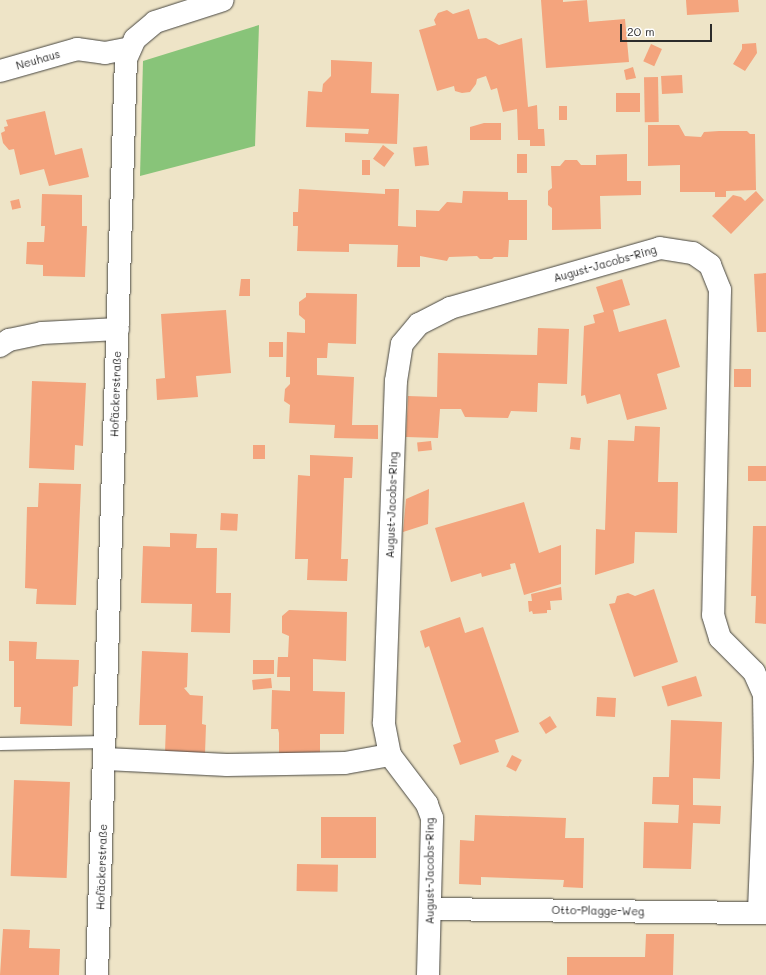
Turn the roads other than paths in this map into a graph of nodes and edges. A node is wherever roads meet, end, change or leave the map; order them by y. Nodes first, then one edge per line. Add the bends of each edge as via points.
1 (223, 0) edge
2 (130, 48) junction
3 (0, 71) edge
4 (118, 329) junction
5 (0, 346) edge
6 (0, 744) edge
7 (106, 751) junction
8 (390, 755) junction
9 (430, 910) junction
10 (762, 913) edge
11 (97, 975) edge
12 (428, 975) edge

1 - 2 street via 155,22 142,32
2 - 3 street, Neuhaus via 104,53 76,49
2 - 4 street, Hofäckerstraße via 123,81
4 - 5 street via 42,333 10,340
4 - 7 street, Hofäckerstraße
6 - 7 lane
7 - 8 street via 227,765 345,763
7 - 11 street, Hofäckerstraße
8 - 9 street, August-Jacobs-Ring via 427,804 432,818
8 - 10 street, August-Jacobs-Ring via 384,723 396,381 402,344 419,324 450,308 660,248 693,253 710,265 720,290 713,615 720,638 754,672 764,694
9 - 10 street, Otto-Plagge-Weg
9 - 12 street, August-Jacobs-Ring

